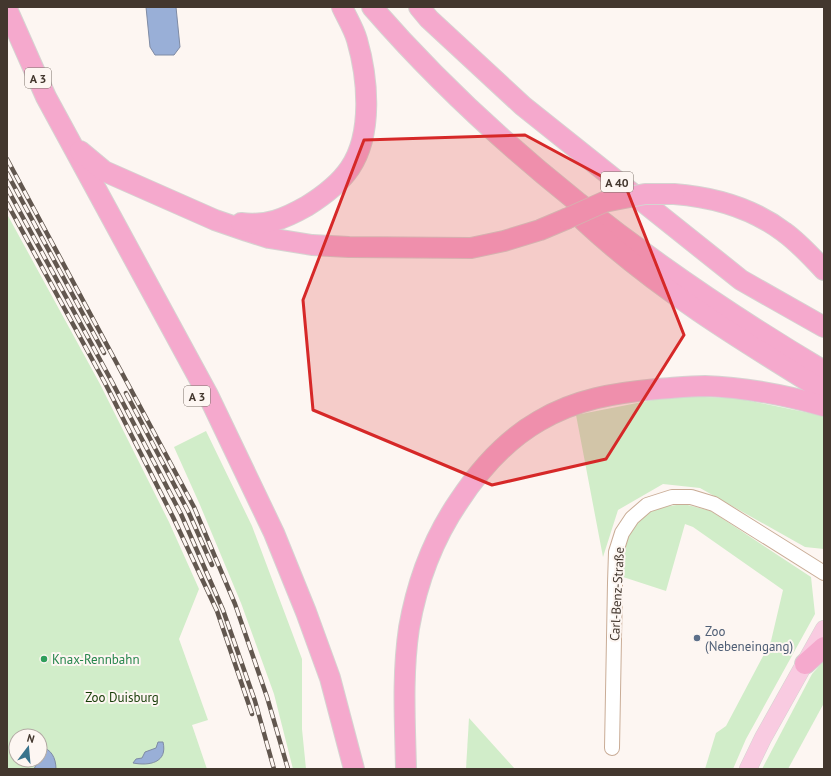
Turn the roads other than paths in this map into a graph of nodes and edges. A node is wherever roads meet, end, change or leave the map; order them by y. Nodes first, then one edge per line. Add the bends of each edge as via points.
1 (342, 7) edge
2 (372, 7) edge
3 (419, 7) edge
4 (7, 9) edge
5 (7, 41) edge
6 (491, 128) junction
7 (73, 145) junction
8 (268, 230) junction
9 (824, 270) edge
10 (823, 326) edge
11 (824, 371) edge
12 (824, 391) edge
13 (824, 406) edge
14 (824, 573) edge
15 (824, 629) edge
16 (824, 647) edge
17 (805, 664) junction
18 (612, 748) dead end
19 (344, 769) edge
20 (354, 769) edge
21 (406, 769) edge
22 (748, 769) edge

1 - 8 highway via 357,39 365,80 366,110 360,149 350,168 338,182
2 - 6 highway via 436,75
3 - 10 highway, A 40 via 523,106 741,280
4 - 7 highway, A 3 via 46,97
5 - 19 highway, A 3 via 33,96 193,388 262,530 296,613
6 - 11 highway via 574,200 678,278 768,338
6 - 12 highway via 521,164 610,245 676,296
7 - 8 highway via 104,171 231,226
7 - 20 highway, A 3 via 208,395 274,533 330,678
8 - 9 highway, bridge via 312,245 471,248 543,233 566,218 604,202 645,194 674,194 699,196 727,203 757,216 784,231
13 - 21 highway via 767,394 705,386 621,392 566,408 537,422 513,439 482,469 459,500 436,540 421,576 409,628 406,662
14 - 18 street, Carl-Benz-Straße via 714,504 691,497 672,497 647,505 632,518 622,533 616,552
15 - 17 main road
16 - 17 highway
17 - 22 main road

